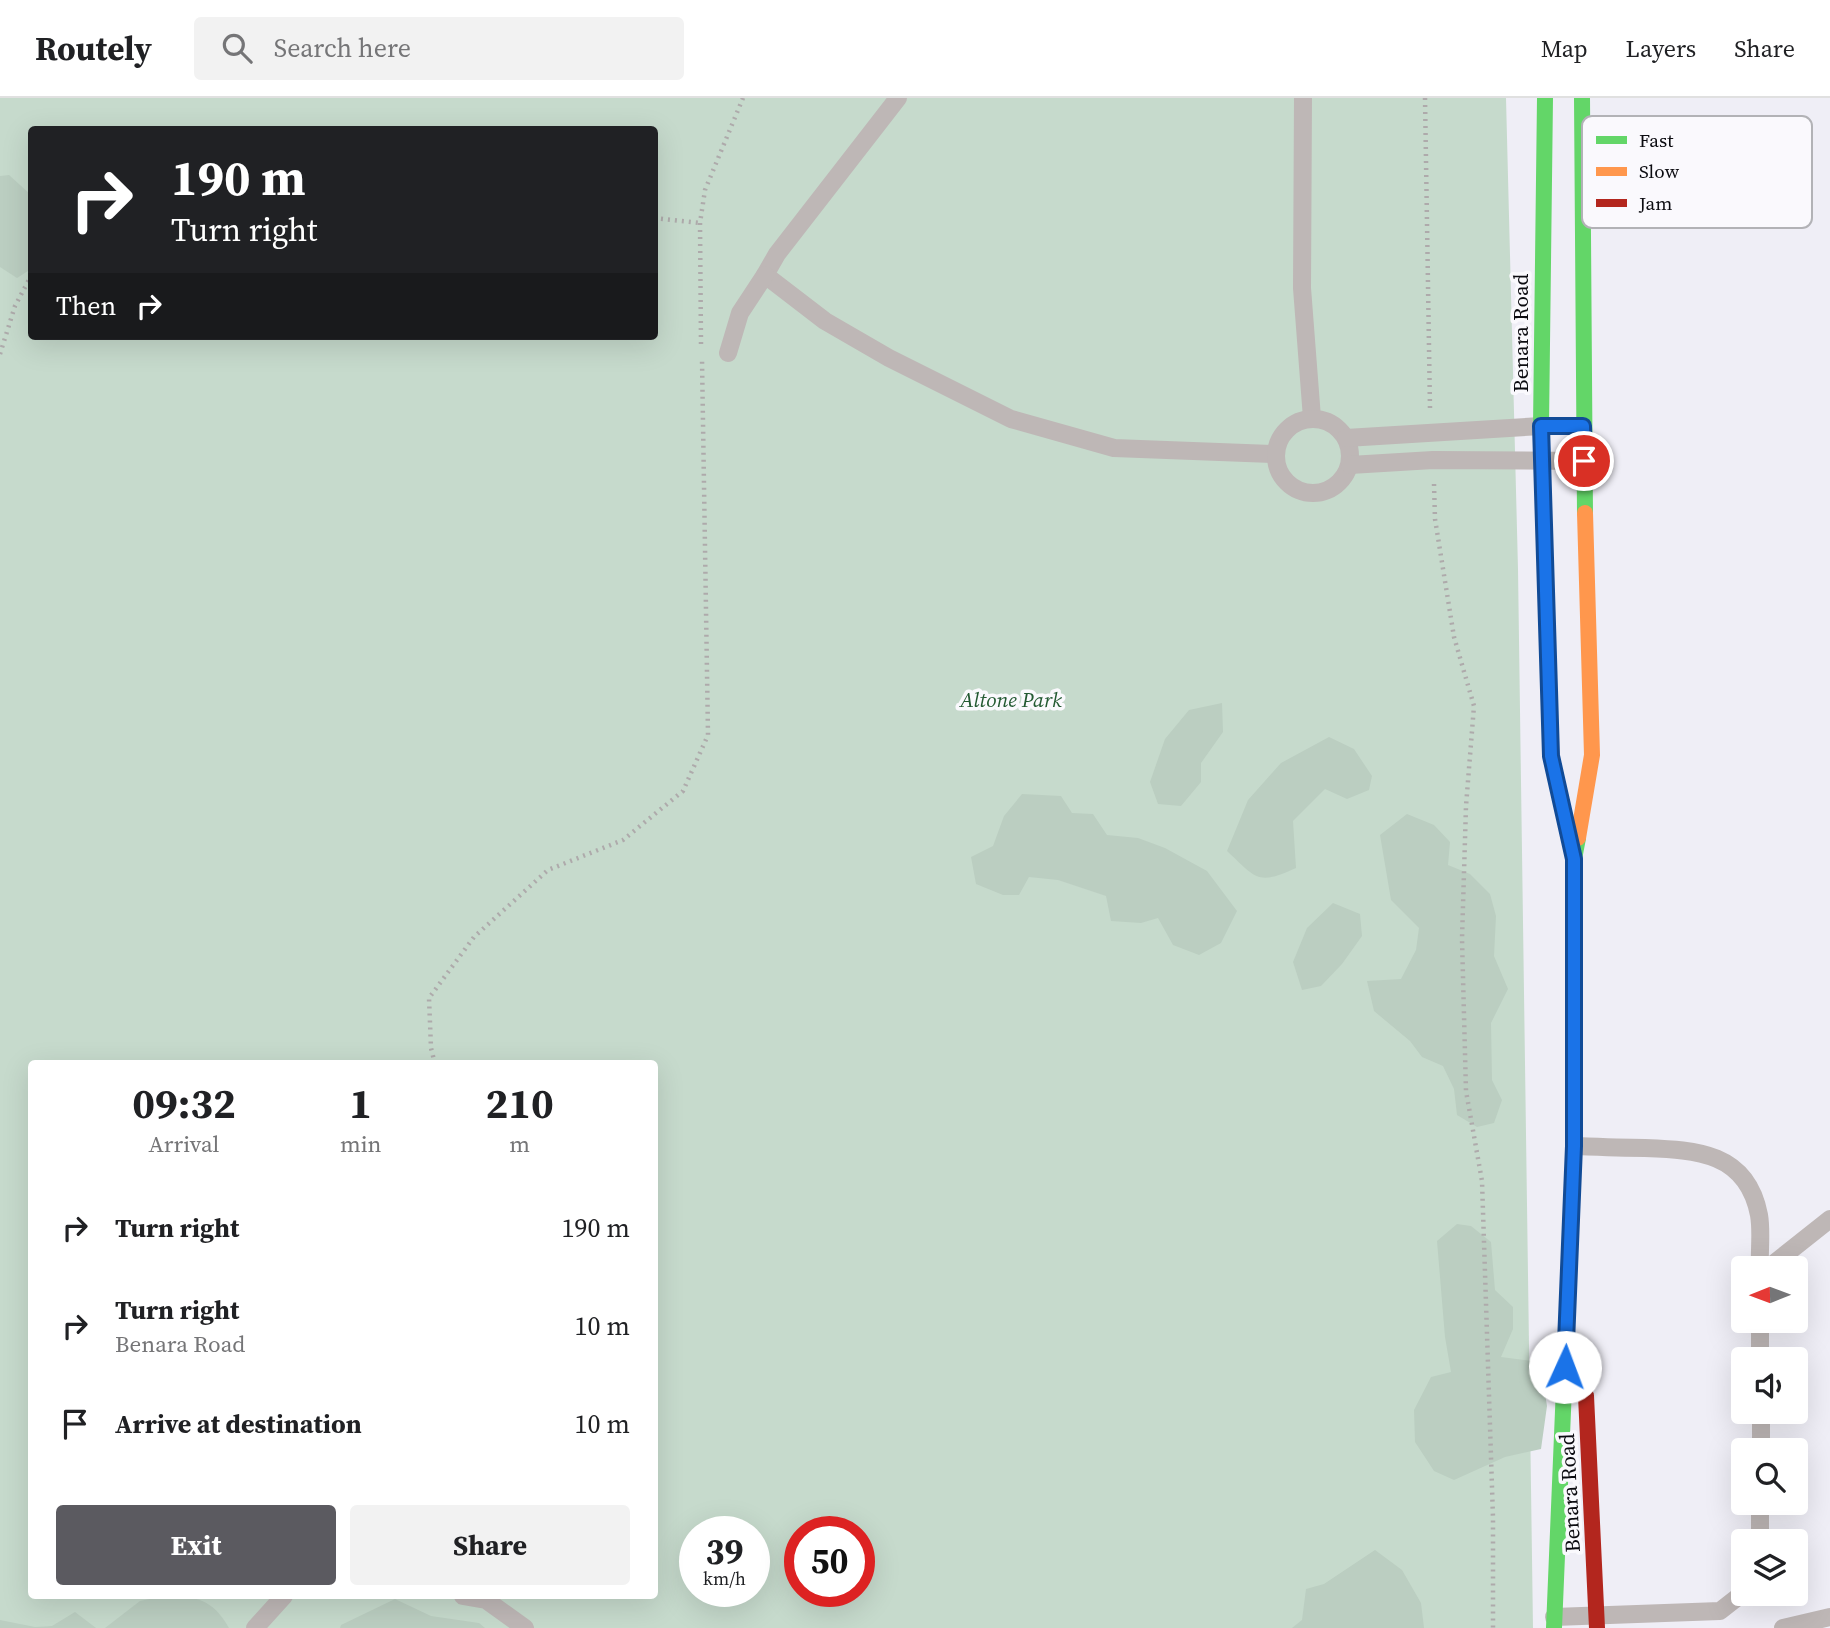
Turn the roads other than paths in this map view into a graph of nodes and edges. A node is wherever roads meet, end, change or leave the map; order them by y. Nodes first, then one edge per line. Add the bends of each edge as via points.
1 (898, 98) edge
2 (1303, 98) edge
3 (1545, 98) edge
4 (1582, 98) edge
5 (1582, 116) edge
6 (1582, 228) edge
7 (765, 275) junction
8 (728, 353) dead end
9 (1312, 418) junction
10 (1541, 426) junction
11 (1583, 426) junction
12 (1346, 438) junction
13 (1275, 454) junction
14 (1584, 461) junction
15 (1543, 462) junction
16 (1350, 465) junction
17 (1574, 859) junction
18 (1574, 1146) junction
19 (1830, 1219) edge
20 (1760, 1256) edge
21 (1783, 1256) edge
22 (1583, 1325) dead end
23 (1585, 1380) dead end
24 (281, 1599) edge
25 (480, 1599) edge
26 (1731, 1602) edge
27 (1830, 1617) edge
28 (1597, 1621) edge
29 (1554, 1622) edge
30 (255, 1628) edge
31 (525, 1628) edge
32 (1783, 1628) edge

1 - 7 lane
2 - 9 lane via 1302,288
3 - 10 main road, Benara Road
4 - 5 main road, Benara Road
6 - 11 main road, Benara Road
7 - 8 lane via 740,313
7 - 13 lane via 825,321 1011,419 1114,447
9 - 12 lane via 1337,427
9 - 13 lane via 1287,429
10 - 11 lane
10 - 12 lane
10 - 15 main road, Benara Road
11 - 14 main road, Benara Road
12 - 16 lane
13 - 16 lane via 1284,480 1308,493 1334,487
14 - 15 lane
14 - 17 main road, Benara Road via 1592,755
15 - 16 lane via 1433,460
15 - 17 main road, Benara Road via 1551,756
17 - 18 main road, Benara Road
18 - 20 lane via 1690,1150 1714,1156 1735,1169 1749,1189 1759,1214
18 - 22 main road, Benara Road
18 - 29 main road, Benara Road
19 - 21 lane
23 - 28 main road, Benara Road
24 - 30 lane
25 - 31 lane
26 - 28 lane via 1720,1611
27 - 32 lane
28 - 29 lane

